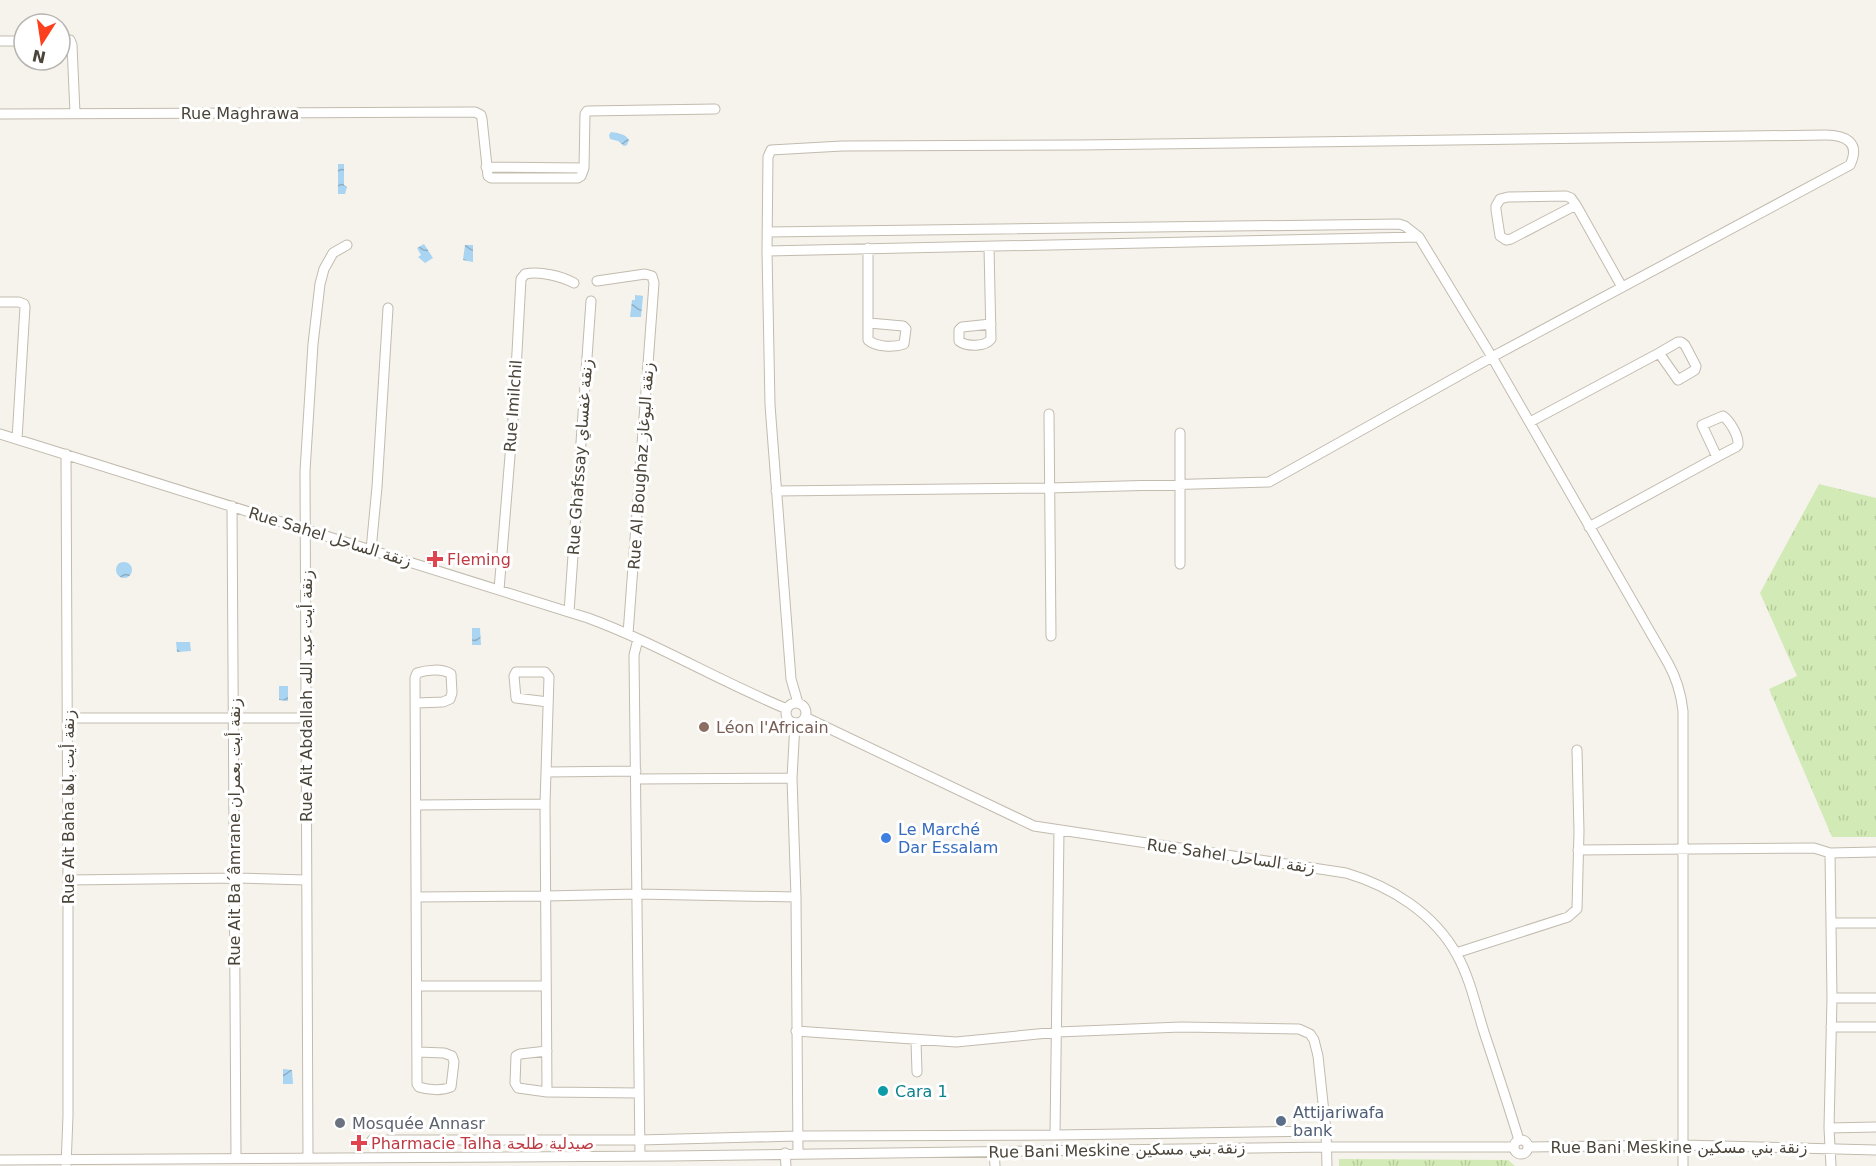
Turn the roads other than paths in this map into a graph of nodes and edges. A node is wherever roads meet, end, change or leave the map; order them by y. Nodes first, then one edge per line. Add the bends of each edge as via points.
1 (72, 43) edge
2 (715, 109) dead end
3 (75, 113) junction
4 (0, 114) edge
5 (1576, 205) junction
6 (1040, 230) junction
7 (767, 232) junction
8 (1419, 237) junction
9 (347, 245) dead end
10 (1039, 246) junction
11 (989, 247) junction
12 (868, 248) junction
13 (767, 251) junction
14 (597, 281) dead end
15 (574, 283) dead end
16 (1622, 287) junction
17 (591, 301) dead end
18 (0, 302) edge
19 (388, 308) dead end
20 (869, 323) dead end
21 (991, 324) dead end
22 (1659, 353) dead end
23 (1492, 357) junction
24 (1049, 414) dead end
25 (1530, 422) junction
26 (1180, 433) dead end
27 (0, 434) edge
28 (17, 439) junction
29 (66, 454) junction
30 (1717, 457) junction
31 (1180, 484) junction
32 (1050, 488) junction
33 (776, 491) junction
34 (232, 506) junction
35 (1590, 527) junction
36 (305, 529) junction
37 (371, 550) junction
38 (1180, 564) dead end
39 (499, 590) junction
40 (569, 612) junction
41 (628, 634) junction
42 (1051, 636) dead end
43 (638, 639) junction
44 (548, 702) junction
45 (416, 703) junction
46 (798, 703) junction
47 (787, 709) junction
48 (805, 717) junction
49 (67, 718) junction
50 (233, 718) junction
51 (305, 718) junction
52 (795, 723) junction
53 (1577, 750) dead end
54 (546, 772) junction
55 (636, 775) junction
56 (792, 778) junction
57 (545, 804) junction
58 (417, 805) junction
59 (1059, 831) junction
60 (1578, 850) junction
61 (1684, 850) junction
62 (1876, 852) edge
63 (1830, 853) junction
64 (235, 878) junction
65 (68, 880) junction
66 (306, 880) junction
67 (637, 894) junction
68 (416, 897) junction
69 (546, 897) junction
70 (796, 897) junction
71 (1831, 923) junction
72 (1876, 923) edge
73 (1456, 953) junction
74 (417, 986) junction
75 (546, 986) junction
76 (1832, 998) junction
77 (1876, 998) edge
78 (1831, 1027) junction
79 (1876, 1027) edge
80 (796, 1031) junction
81 (1058, 1032) junction
82 (916, 1041) junction
83 (547, 1051) junction
84 (418, 1052) junction
85 (917, 1072) dead end
86 (547, 1092) junction
87 (639, 1093) junction
88 (1876, 1127) edge
89 (1829, 1128) junction
90 (1326, 1131) junction
91 (797, 1136) junction
92 (1055, 1136) junction
93 (372, 1140) dead end
94 (639, 1140) junction
95 (1517, 1144) junction
96 (1683, 1144) junction
97 (1327, 1146) junction
98 (1830, 1148) junction
99 (1876, 1150) edge
100 (994, 1151) junction
101 (785, 1153) junction
102 (798, 1153) junction
103 (640, 1155) junction
104 (670, 1155) junction
105 (236, 1158) junction
106 (308, 1158) junction
107 (0, 1160) edge
108 (567, 1161) edge
109 (173, 1162) edge
110 (280, 1162) edge
111 (66, 1163) edge
112 (670, 1166) edge
113 (786, 1166) edge
114 (994, 1166) edge
115 (1327, 1166) edge
116 (1683, 1166) edge
117 (1830, 1166) edge

1 - 3 street
2 - 3 street, Rue Maghrawa via 587,111 584,168 578,178 490,178 483,127 476,112
3 - 4 street, Rue Maghrawa
5 - 5 street via 1566,196 1504,197 1496,206 1500,236 1508,240
5 - 16 street
6 - 7 street
6 - 8 street via 1399,224
6 - 10 street
7 - 13 street
7 - 16 street via 768,157 776,149 1825,135 1851,142 1854,155 1850,165
8 - 10 street
8 - 23 street
9 - 36 street, Rue Ait Abdallah زنقة أيت عبد الله via 328,261 320,284 305,471
10 - 11 street
11 - 12 street
11 - 21 street
12 - 13 street
12 - 20 street
13 - 33 street
14 - 41 street, Rue Al Boughaz زنقة البوغاز via 649,274 654,283
15 - 39 street, Rue Imilchil via 535,273 525,274 521,279
16 - 23 street
17 - 40 street, Rue Ghafssay زنقة غفساي
18 - 28 street via 19,302 25,307
19 - 37 street
22 - 25 street
23 - 25 street
23 - 31 street via 1275,480
24 - 32 street
25 - 35 street
26 - 31 street
27 - 28 street, Rue Sahel زنقة الساحل
28 - 29 street, Rue Sahel زنقة الساحل
29 - 34 street, Rue Sahel زنقة الساحل
29 - 49 street, Rue Ait Baha زنقة أيت باها
30 - 30 street via 1739,442 1723,416 1702,426
30 - 35 street
31 - 32 street
31 - 38 street
32 - 33 street
32 - 42 street
33 - 46 street via 791,679
34 - 36 street, Rue Sahel زنقة الساحل
34 - 50 street, Rue Ait Ba´âmrane زنقة أيت بعمران
35 - 61 street via 1676,678 1683,711
36 - 37 street, Rue Sahel زنقة الساحل
36 - 51 street, Rue Ait Abdallah زنقة أيت عبد الله
37 - 39 street, Rue Sahel زنقة الساحل
39 - 40 street, Rue Sahel زنقة الساحل
40 - 41 street, Rue Sahel زنقة الساحل
41 - 43 street, Rue Sahel زنقة الساحل
43 - 47 street, Rue Sahel زنقة الساحل
43 - 55 street via 634,655
44 - 44 street via 516,699 516,672 547,673
44 - 54 street
45 - 45 street via 450,699 451,674 443,670 417,673
45 - 58 street
46 - 47 street
46 - 48 street via 805,708
47 - 52 street via 788,719
48 - 52 street
48 - 59 street, Rue Sahel زنقة الساحل via 1023,823
49 - 50 street
49 - 65 street, Rue Ait Baha زنقة أيت باها
50 - 51 street
50 - 64 street, Rue Ait Ba´âmrane زنقة أيت بعمران
51 - 66 street, Rue Ait Abdallah زنقة أيت عبد الله
52 - 56 street
53 - 60 street
54 - 55 street
54 - 57 street
55 - 56 street
55 - 67 street
56 - 70 street
57 - 58 street
57 - 69 street
58 - 68 street
59 - 73 street, Rue Sahel زنقة الساحل via 1310,867 1365,879 1420,912
59 - 81 street
60 - 61 street
60 - 73 street via 1578,903 1574,914
61 - 63 street via 1814,848
61 - 96 street
62 - 63 street
63 - 71 street
64 - 65 street
64 - 66 street
64 - 105 street, Rue Ait Ba´âmrane زنقة أيت بعمران
65 - 111 street, Rue Ait Baha زنقة أيت باها
66 - 106 street, Rue Ait Abdallah زنقة أيت عبد الله
67 - 69 street
67 - 70 street
67 - 87 street
68 - 69 street
68 - 74 street
69 - 75 street
70 - 80 street
71 - 72 street
71 - 76 street
73 - 95 street, Rue Sahel زنقة الساحل
74 - 75 street
74 - 84 street
75 - 83 street
76 - 77 street
76 - 78 street
78 - 79 street
78 - 89 street
80 - 82 street
80 - 91 street
81 - 82 street via 956,1042
81 - 90 street via 1181,1027 1305,1031 1316,1047
81 - 92 street
82 - 85 street
83 - 86 street
83 - 86 street via 517,1055 515,1083 518,1088
84 - 84 street via 418,1086 451,1087 452,1056
86 - 87 street
87 - 94 street
88 - 89 street
89 - 98 street
90 - 92 street
90 - 97 street
91 - 92 street
91 - 94 street
91 - 102 street
93 - 94 street
94 - 103 street
95 - 96 street, Rue Bani Meskine زنقة بني مسكين via 1527,1142 1526,1154
95 - 97 street, Rue Bani Meskine زنقة بني مسكين
96 - 98 street, Rue Bani Meskine زنقة بني مسكين
96 - 116 street
97 - 100 street, Rue Bani Meskine زنقة بني مسكين
97 - 115 street
98 - 99 street, Rue Bani Meskine زنقة بني مسكين
98 - 117 street
100 - 102 street, Rue Bani Meskine زنقة بني مسكين
100 - 114 street
101 - 102 street, Rue Bani Meskine زنقة بني مسكين
101 - 104 street, Rue Bani Meskine زنقة بني مسكين
101 - 113 street
103 - 104 street, Rue Bani Meskine زنقة بني مسكين
103 - 108 street, Rue Bani Meskine زنقة بني مسكين
104 - 112 street
105 - 109 street, Rue Bani Meskine زنقة بني مسكين
105 - 110 street, Rue Bani Meskine زنقة بني مسكين
106 - 108 street, Rue Bani Meskine زنقة بني مسكين
106 - 110 street, Rue Bani Meskine زنقة بني مسكين
107 - 111 street, Rue Bani Meskine زنقة بني مسكين
109 - 111 street, Rue Bani Meskine زنقة بني مسكين

